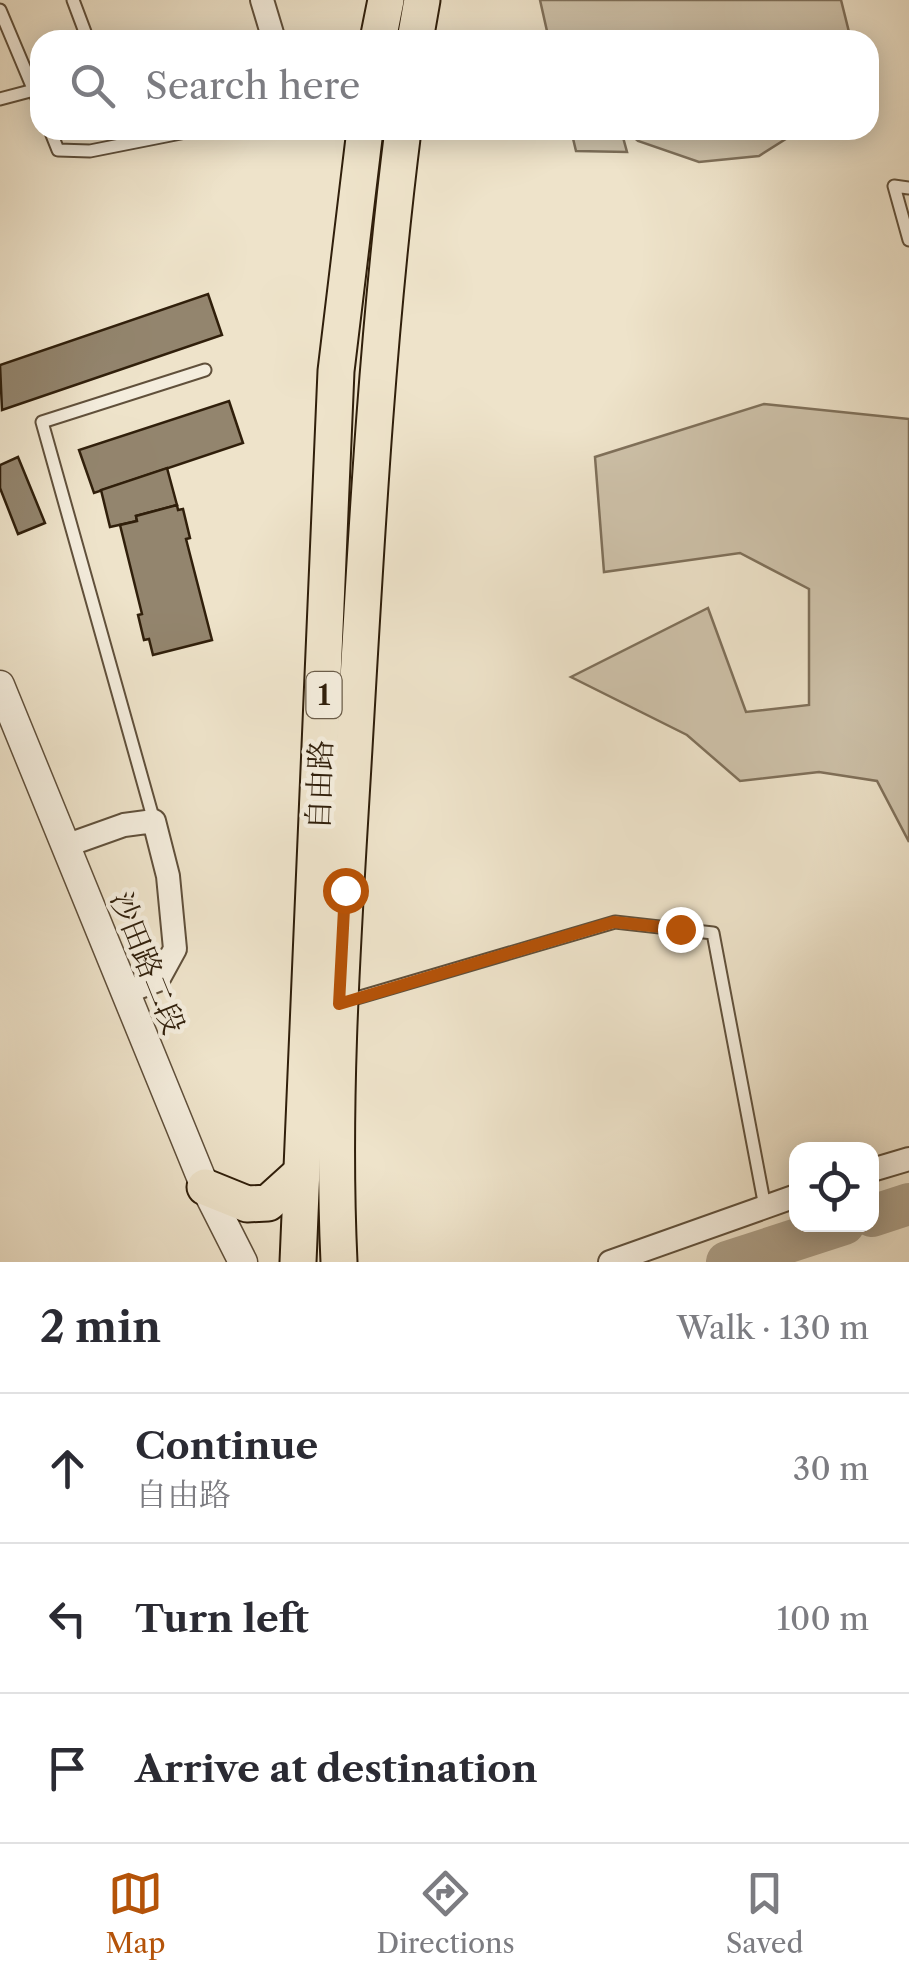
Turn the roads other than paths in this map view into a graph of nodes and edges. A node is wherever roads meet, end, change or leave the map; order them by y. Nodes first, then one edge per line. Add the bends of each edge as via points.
1 (74, 0) edge
2 (262, 0) edge
3 (386, 0) edge
4 (422, 0) edge
5 (0, 10) edge
6 (84, 30) edge
7 (271, 30) edge
8 (380, 30) edge
9 (417, 30) edge
10 (30, 81) edge
11 (30, 91) edge
12 (0, 99) edge
13 (54, 140) edge
14 (146, 140) edge
15 (364, 140) edge
16 (402, 140) edge
17 (909, 188) edge
18 (909, 240) edge
19 (205, 370) dead end
20 (0, 685) edge
21 (154, 821) junction
22 (65, 846) junction
23 (124, 993) junction
24 (339, 1004) junction
25 (909, 1159) edge
26 (879, 1168) edge
27 (299, 1175) junction
28 (205, 1188) junction
29 (789, 1198) edge
30 (765, 1207) junction
31 (243, 1262) edge
32 (298, 1262) edge
33 (339, 1262) edge
34 (610, 1262) edge

1 - 6 lane
2 - 7 street
3 - 8 main road
4 - 9 main road
5 - 10 lane
11 - 12 lane
13 - 14 lane via 58,150 90,151
15 - 27 main road, 自由路 / 1 via 336,371
16 - 24 main road, 自由路 / 1 via 361,626
17 - 18 lane via 894,186
19 - 21 lane via 42,422
20 - 22 street, 沙田路二段
21 - 22 street
21 - 23 street via 168,876 174,948 158,980
22 - 23 street, 沙田路二段
23 - 28 street, 沙田路二段
24 - 30 lane via 614,922 712,933
24 - 33 main road, 自由路 / 1
25 - 26 street
27 - 28 main road via 268,1203 247,1204
27 - 32 main road, 自由路 / 1
28 - 31 street, 沙田路二段
29 - 30 street
30 - 34 street

